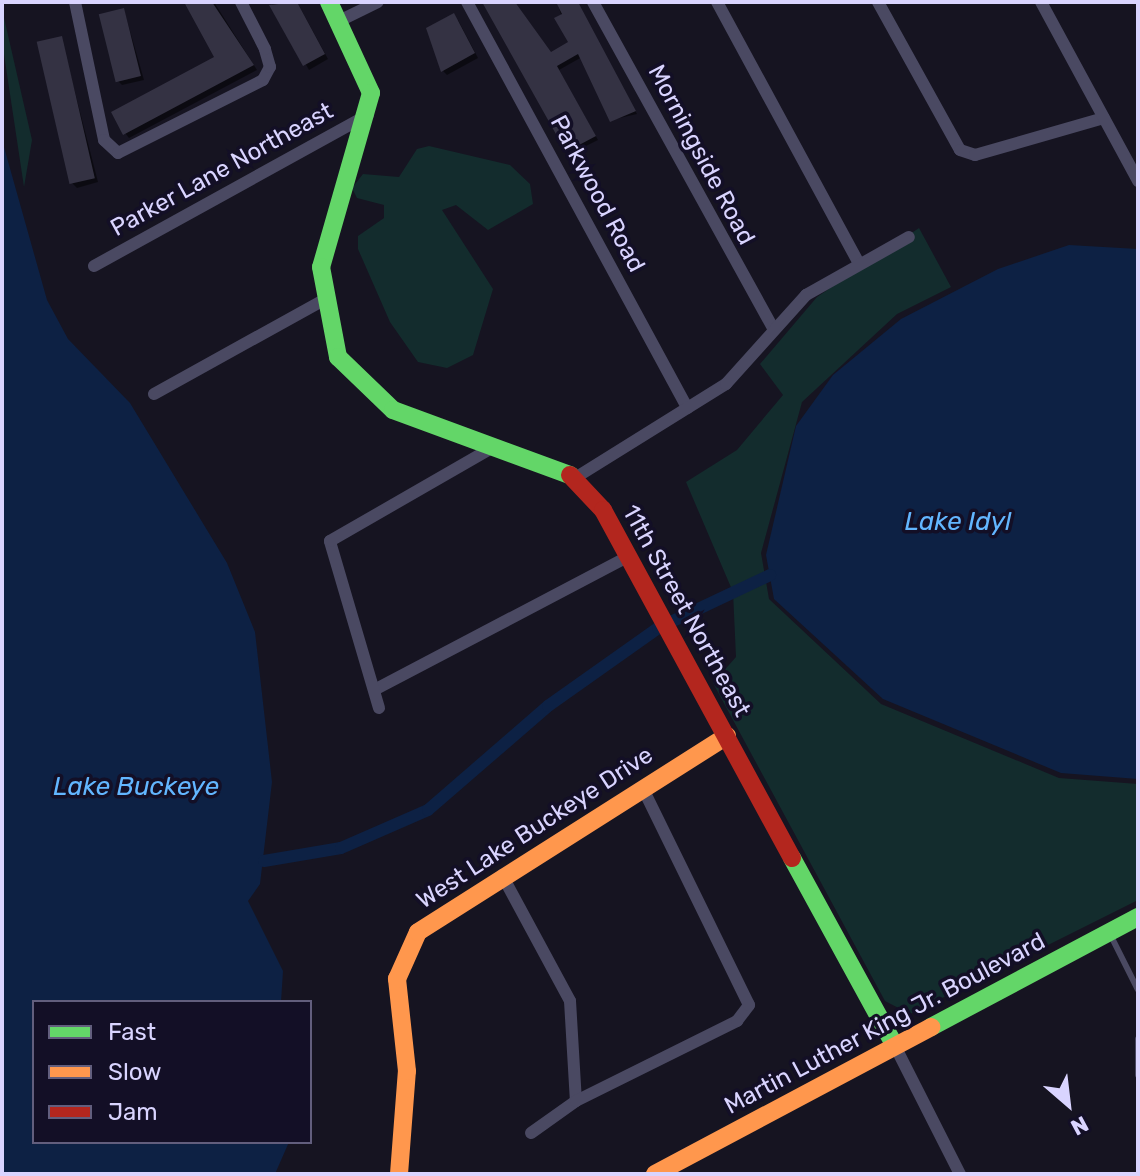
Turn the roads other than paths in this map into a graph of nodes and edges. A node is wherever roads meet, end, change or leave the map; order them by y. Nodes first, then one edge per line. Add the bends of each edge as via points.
1 (75, 2) edge
2 (241, 2) edge
3 (329, 2) edge
4 (378, 2) edge
5 (467, 2) edge
6 (593, 2) edge
7 (717, 2) edge
8 (878, 2) edge
9 (1041, 2) edge
10 (339, 21) junction
11 (371, 113) junction
12 (1104, 118) junction
13 (1138, 181) edge
14 (909, 237) dead end
15 (859, 264) junction
16 (94, 266) dead end
17 (322, 301) junction
18 (773, 328) junction
19 (154, 394) dead end
20 (687, 408) junction
21 (495, 446) junction
22 (575, 478) junction
23 (629, 556) junction
24 (376, 689) junction
25 (379, 708) dead end
26 (727, 736) junction
27 (642, 787) junction
28 (502, 875) junction
29 (1138, 917) edge
30 (1109, 933) junction
31 (1138, 990) edge
32 (1138, 1039) edge
33 (895, 1046) junction
34 (1138, 1075) edge
35 (576, 1101) junction
36 (531, 1133) dead end
37 (399, 1174) edge
38 (655, 1174) edge
39 (960, 1174) edge

1 - 2 street via 104,140 118,153 263,80 268,58
3 - 10 street
4 - 10 street
5 - 20 street, Parkwood Road
6 - 18 street, Morningside Road
7 - 15 street
8 - 12 street via 960,150 975,155
9 - 12 street
10 - 11 street via 367,79
11 - 16 street, Parker Lane Northeast
11 - 17 street via 321,267
12 - 13 street
14 - 15 street
15 - 18 street via 806,295
17 - 19 street
17 - 21 street via 338,357 369,393 404,415
18 - 20 street via 726,384
20 - 22 street
21 - 22 street
21 - 24 street via 330,541
22 - 23 street, 11th Street Northeast
23 - 24 street
23 - 26 street, 11th Street Northeast
24 - 25 street
26 - 27 street, West Lake Buckeye Drive
26 - 33 street, 11th Street Northeast
27 - 28 street, West Lake Buckeye Drive
27 - 35 street via 748,990 747,1009 624,1083
28 - 35 street via 570,1001
28 - 37 street, West Lake Buckeye Drive via 432,919 403,952 397,992 407,1111
29 - 30 street, Martin Luther King Jr. Boulevard
30 - 31 lane
30 - 33 street, Martin Luther King Jr. Boulevard
32 - 34 lane
33 - 38 street, Martin Luther King Jr. Boulevard
33 - 39 street, 11th Street Northeast
35 - 36 street

